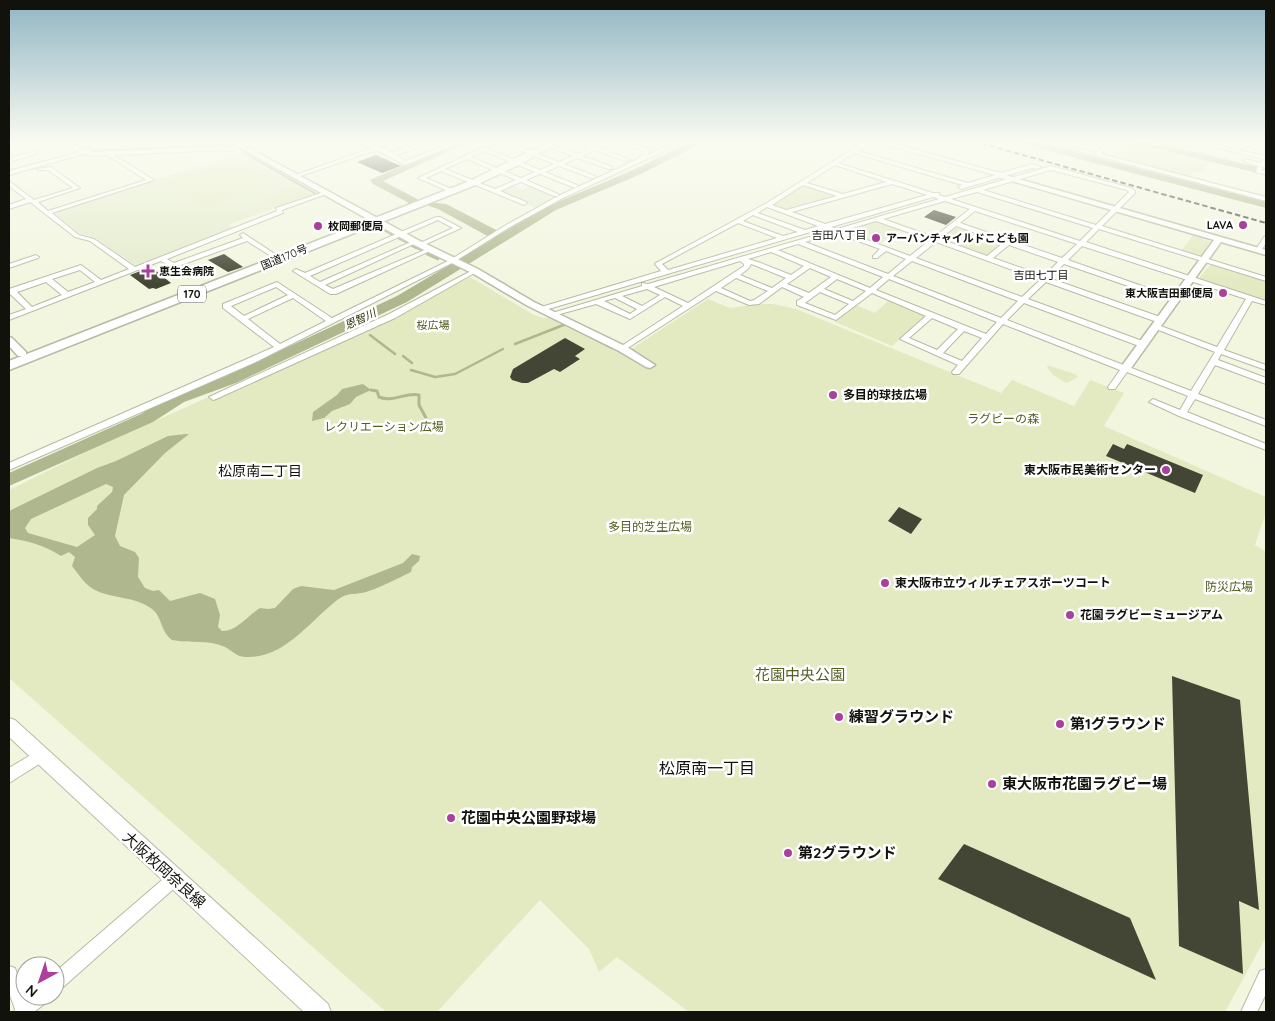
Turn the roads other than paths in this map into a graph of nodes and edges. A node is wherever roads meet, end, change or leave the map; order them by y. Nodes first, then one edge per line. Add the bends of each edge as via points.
1 (16, 189) edge
2 (75, 189) edge
3 (124, 189) edge
4 (318, 189) edge
5 (446, 189) edge
6 (458, 189) edge
7 (491, 189) edge
8 (501, 189) edge
9 (541, 189) edge
10 (579, 189) edge
11 (793, 189) edge
12 (819, 189) edge
13 (868, 189) edge
14 (912, 189) edge
15 (955, 189) edge
16 (982, 189) edge
17 (1047, 189) edge
18 (1128, 189) edge
19 (1226, 189) edge
20 (978, 190) junction
21 (452, 191) junction
22 (496, 191) junction
23 (326, 193) junction
24 (556, 195) dead end
25 (932, 195) junction
26 (842, 196) junction
27 (944, 199) junction
28 (1266, 199) edge
29 (32, 201) junction
30 (524, 203) dead end
31 (767, 205) junction
32 (9, 207) edge
33 (974, 209) junction
34 (1116, 209) junction
35 (785, 212) junction
36 (47, 213) junction
37 (753, 213) junction
38 (875, 219) junction
39 (738, 220) junction
40 (376, 221) junction
41 (955, 224) junction
42 (825, 226) junction
43 (1098, 227) junction
44 (234, 230) junction
45 (837, 230) junction
46 (804, 232) junction
47 (400, 235) junction
48 (248, 238) junction
49 (782, 238) junction
50 (1266, 238) edge
51 (1219, 239) junction
52 (934, 240) junction
53 (799, 242) junction
54 (1008, 242) junction
55 (1081, 243) junction
56 (417, 244) junction
57 (194, 246) junction
58 (886, 248) junction
59 (428, 250) junction
60 (771, 250) junction
61 (1262, 252) edge
62 (206, 254) junction
63 (36, 257) dead end
64 (875, 257) dead end
65 (912, 258) junction
66 (279, 259) junction
67 (988, 259) junction
68 (163, 260) junction
69 (742, 260) junction
70 (1205, 260) junction
71 (453, 261) junction
72 (1063, 261) junction
73 (658, 264) junction
74 (9, 266) edge
75 (808, 266) junction
76 (135, 270) junction
77 (296, 271) dead end
78 (473, 271) junction
79 (666, 272) junction
80 (735, 275) junction
81 (304, 276) junction
82 (888, 276) junction
83 (836, 277) junction
84 (267, 278) dead end
85 (791, 278) junction
86 (47, 279) junction
87 (1045, 279) junction
88 (1190, 279) junction
89 (1266, 279) edge
90 (636, 280) junction
91 (101, 283) junction
92 (277, 284) junction
93 (321, 284) junction
94 (781, 284) junction
95 (646, 286) junction
96 (716, 288) junction
97 (772, 290) junction
98 (818, 290) junction
99 (870, 290) junction
100 (664, 294) junction
101 (294, 295) junction
102 (68, 296) junction
103 (616, 296) junction
104 (809, 296) junction
105 (1250, 298) junction
106 (1175, 299) junction
107 (1024, 300) junction
108 (597, 301) junction
109 (854, 304) junction
110 (1266, 304) edge
111 (689, 306) junction
112 (542, 308) junction
113 (642, 308) junction
114 (32, 310) junction
115 (553, 314) junction
116 (140, 315) junction
117 (931, 315) junction
118 (9, 318) edge
119 (243, 319) junction
120 (332, 321) junction
121 (1002, 321) junction
122 (1157, 324) junction
123 (963, 328) junction
124 (988, 338) junction
125 (9, 340) edge
126 (1142, 344) junction
127 (279, 347) junction
128 (623, 349) junction
129 (1218, 350) junction
130 (938, 353) junction
131 (22, 354) junction
132 (9, 359) edge
133 (1212, 361) junction
134 (963, 364) junction
135 (650, 365) dead end
136 (9, 366) edge
137 (1266, 368) edge
138 (1125, 369) junction
139 (9, 372) edge
140 (956, 372) dead end
141 (1266, 381) edge
142 (1112, 387) dead end
143 (1193, 395) junction
144 (213, 397) dead end
145 (1153, 402) dead end
146 (1182, 414) junction
147 (1266, 423) edge
148 (1266, 447) edge
149 (9, 467) edge
150 (9, 726) edge
151 (39, 756) junction
152 (9, 776) edge
153 (174, 879) junction
154 (9, 974) edge
155 (65, 974) edge
156 (1266, 977) edge
157 (23, 1011) edge
158 (1252, 1011) edge
159 (320, 1012) edge

1 - 29 street
2 - 29 street
3 - 36 street
4 - 23 street
5 - 21 street
6 - 21 highway, 国道170号 / 170
7 - 22 street
8 - 22 street
9 - 24 street
10 - 71 street
11 - 31 street
12 - 26 street
13 - 26 street
14 - 25 street
15 - 25 street
16 - 20 street
17 - 34 street
18 - 34 street via 1133,192
19 - 28 street
20 - 27 street
20 - 43 street
21 - 40 highway, 国道170号 / 170
22 - 30 street
23 - 40 street
23 - 44 street via 278,209 281,212
25 - 27 street
25 - 42 street
26 - 35 street
27 - 33 street
27 - 38 street
29 - 32 street
29 - 36 street
31 - 35 street
31 - 37 street
33 - 41 street
33 - 55 street
34 - 43 street
34 - 51 street
35 - 42 street
36 - 76 street via 77,236 92,240
37 - 39 street
37 - 46 street
38 - 45 street
38 - 52 street
39 - 49 street
39 - 73 street
40 - 47 street
40 - 66 highway, 国道170号 / 170
41 - 52 street
41 - 54 street
42 - 45 street
42 - 46 street
43 - 55 street
43 - 70 street
44 - 48 street
44 - 57 street
45 - 53 street
45 - 58 street
46 - 49 street
47 - 56 street
47 - 56 street via 438,218 458,228
47 - 81 street
48 - 62 street
48 - 66 street
49 - 79 street
50 - 61 street
51 - 61 street
51 - 70 street
52 - 65 street
52 - 67 street
53 - 60 street
53 - 82 street
54 - 67 street
54 - 72 street
55 - 72 street
55 - 88 street
56 - 59 street
56 - 93 street
57 - 62 street
57 - 68 street
58 - 64 street
58 - 65 street
59 - 71 street
59 - 93 street via 333,292
60 - 69 street
60 - 75 street
62 - 68 street via 173,266
63 - 74 street
65 - 82 street
65 - 107 street
66 - 116 highway, 国道170号 / 170
67 - 87 street
68 - 76 street
69 - 80 street via 748,263 747,267
69 - 85 street
69 - 95 street
70 - 88 street
70 - 89 street
71 - 78 street
71 - 120 street
72 - 87 street
72 - 106 street
73 - 79 street
73 - 90 street
75 - 83 street
75 - 85 street
76 - 91 street
77 - 81 street
78 - 112 street
78 - 144 street via 392,316
79 - 90 street
80 - 96 street
80 - 97 street
81 - 93 street
82 - 99 street
82 - 121 street
83 - 98 street
83 - 99 street
84 - 92 street
85 - 94 street
86 - 91 street via 81,267
86 - 102 street
86 - 114 street via 12,291
87 - 107 street
87 - 122 street
88 - 105 street
88 - 106 street
90 - 95 street
90 - 112 street
91 - 102 street
92 - 101 street
92 - 119 street via 226,306
94 - 97 street
94 - 104 street
95 - 100 street
95 - 103 street
96 - 97 street via 749,303 756,302
96 - 111 street
98 - 104 street
98 - 109 street
99 - 109 street
99 - 117 street
100 - 111 street
100 - 113 street
101 - 119 street
101 - 120 street
102 - 114 street
103 - 108 street
103 - 113 street
104 - 109 street via 800,303 836,318
105 - 110 street
105 - 129 street
106 - 122 street
107 - 121 street
107 - 126 street
108 - 113 street via 630,317
108 - 115 street
111 - 128 street
112 - 115 street
114 - 118 street
115 - 128 street
116 - 131 highway, 170 via 99,325
116 - 136 highway, 国道170号 / 170
116 - 139 highway, 170 via 108,332
117 - 123 street
117 - 130 street via 904,339
119 - 127 street
120 - 127 street
121 - 124 street
121 - 138 street
122 - 126 street
122 - 129 street
123 - 124 street
123 - 130 street
124 - 134 street
125 - 131 street
126 - 138 street
127 - 149 street
128 - 135 street
129 - 133 street
129 - 137 street
130 - 134 street
131 - 132 highway, 170
133 - 141 street
133 - 143 street
134 - 140 street
138 - 142 street
138 - 143 street
143 - 146 street
143 - 147 street
145 - 146 street
146 - 148 street
150 - 151 main road, 大阪枚岡奈良線
151 - 152 street
151 - 153 main road, 大阪枚岡奈良線
153 - 155 street
153 - 159 main road, 大阪枚岡奈良線
154 - 157 street
156 - 158 street

